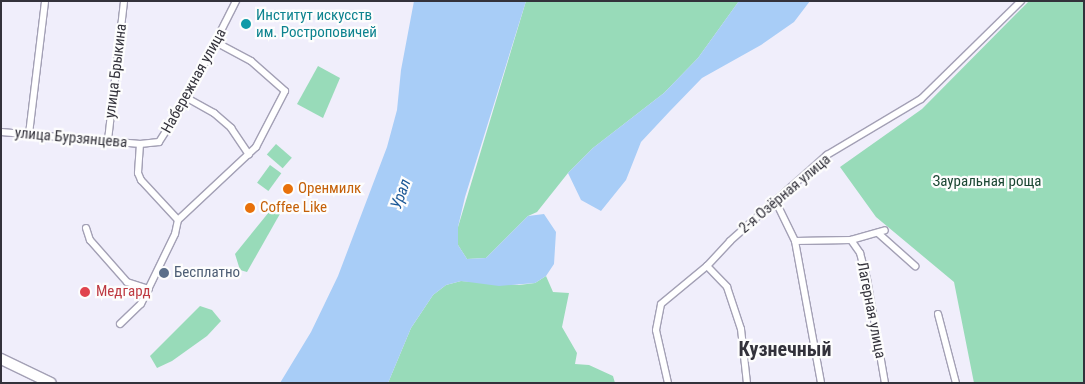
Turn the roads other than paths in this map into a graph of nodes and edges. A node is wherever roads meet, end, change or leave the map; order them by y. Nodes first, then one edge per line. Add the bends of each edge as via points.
1 (45, 1) edge
2 (124, 1) edge
3 (236, 1) edge
4 (1021, 1) edge
5 (216, 42) junction
6 (187, 98) junction
7 (1, 132) edge
8 (29, 134) junction
9 (108, 140) junction
10 (140, 144) junction
11 (249, 155) junction
12 (776, 202) junction
13 (178, 220) junction
14 (86, 228) dead end
15 (851, 240) junction
16 (795, 241) junction
17 (707, 266) junction
18 (915, 266) dead end
19 (149, 288) junction
20 (938, 314) dead end
21 (120, 324) dead end
22 (3, 358) edge
23 (51, 383) edge
24 (668, 383) edge
25 (747, 383) edge
26 (820, 383) edge
27 (886, 383) edge
28 (956, 383) edge

1 - 8 street
2 - 9 street, улица Брыкина
3 - 5 street, Набережная улица
4 - 12 street, 2-я Озёрная улица via 921,99 827,155
5 - 6 street, Набережная улица
5 - 11 street via 251,61 285,91 262,138
6 - 10 street, Набережная улица via 159,142
6 - 11 street via 214,113 231,128
7 - 8 street, улица Бурзянцева
8 - 9 street, улица Бурзянцева
9 - 10 street, улица Бурзянцева
10 - 13 street via 138,173 141,180
11 - 13 street
12 - 16 street
12 - 17 street, 2-я Озёрная улица via 730,240
13 - 19 street via 175,234
14 - 19 street via 90,240 127,282
15 - 16 street
15 - 18 street via 881,231
15 - 27 street, Лагерная улица via 860,253 867,279
16 - 26 street
17 - 24 street, 2-я Озёрная улица via 661,304 656,318
17 - 25 street via 727,287 740,329
19 - 21 street via 137,310
20 - 28 street
22 - 23 main road

